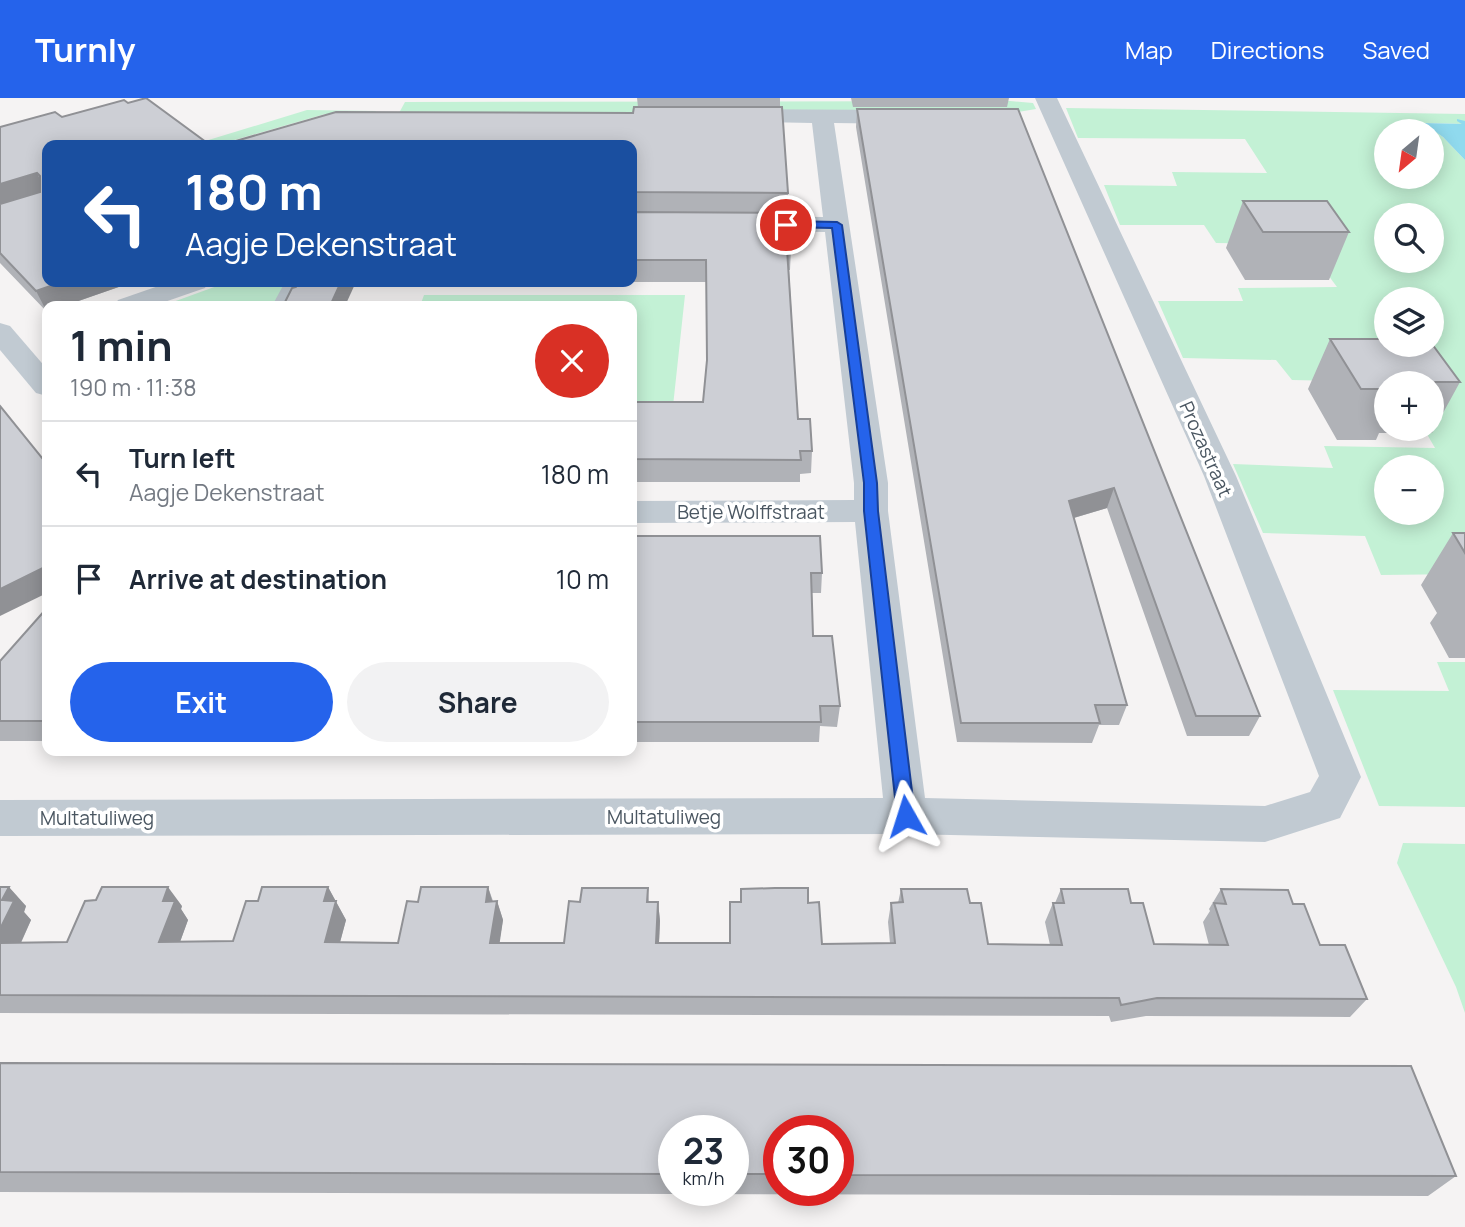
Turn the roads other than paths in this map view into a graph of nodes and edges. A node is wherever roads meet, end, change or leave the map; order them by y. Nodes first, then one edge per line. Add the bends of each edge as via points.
1 (1042, 111) edge
2 (713, 116) edge
3 (822, 116) junction
4 (933, 117) edge
5 (637, 223) edge
6 (837, 225) junction
7 (181, 287) edge
8 (142, 301) edge
9 (17, 340) edge
10 (42, 379) edge
11 (871, 511) junction
12 (637, 512) edge
13 (1325, 805) joint
14 (906, 816) junction
15 (0, 818) edge

1 - 13 street, Prozastraat via 1220,476 1339,777
2 - 3 street
3 - 4 street
3 - 6 street
5 - 6 street
6 - 11 street
7 - 8 street
9 - 10 street
11 - 12 street, Betje Wolffstraat
11 - 14 street
13 - 14 street, Multatuliweg via 1265,824
14 - 15 street, Multatuliweg

